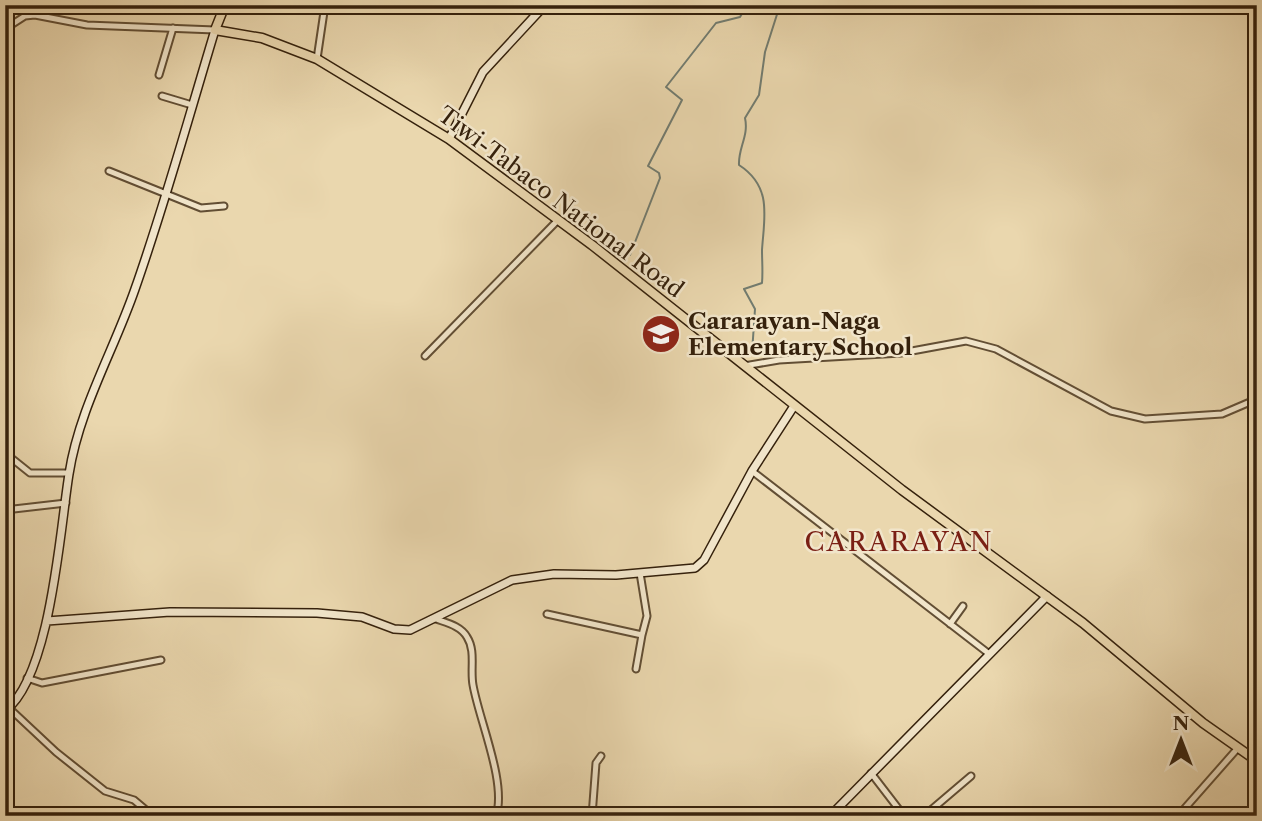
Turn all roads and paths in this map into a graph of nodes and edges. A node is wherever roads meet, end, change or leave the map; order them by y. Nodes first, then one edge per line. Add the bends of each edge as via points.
1 (225, 5) edge
2 (325, 5) edge
3 (545, 5) edge
4 (12, 25) dead end
5 (173, 28) junction
6 (215, 30) junction
7 (317, 59) junction
8 (159, 75) dead end
9 (162, 96) dead end
10 (192, 105) junction
11 (449, 139) junction
12 (109, 171) dead end
13 (165, 192) junction
14 (224, 206) dead end
15 (557, 220) junction
16 (425, 356) dead end
17 (744, 366) junction
18 (1257, 399) edge
19 (794, 406) junction
20 (5, 453) edge
21 (752, 471) junction
22 (69, 473) junction
23 (66, 503) junction
24 (5, 510) edge
25 (640, 573) junction
26 (1047, 596) junction
27 (963, 606) dead end
28 (547, 614) dead end
29 (436, 619) junction
30 (47, 621) junction
31 (950, 624) junction
32 (642, 635) junction
33 (988, 653) junction
34 (161, 660) dead end
35 (636, 669) dead end
36 (27, 678) junction
37 (7, 710) edge
38 (1237, 749) junction
39 (601, 756) dead end
40 (1257, 761) edge
41 (871, 774) junction
42 (971, 776) dead end
43 (153, 816) edge
44 (496, 816) edge
45 (592, 816) edge
46 (831, 816) edge
47 (904, 816) edge
48 (924, 816) edge
49 (1178, 816) edge

1 - 6 main road
2 - 7 street
3 - 11 main road via 483,72
4 - 5 street via 35,15 87,25
5 - 6 street
5 - 8 street
6 - 7 main road, Tiwi-Tabaco National Road via 262,38
6 - 10 main road
7 - 11 main road, Tiwi-Tabaco National Road
9 - 10 street
10 - 13 main road
11 - 15 main road, Tiwi-Tabaco National Road
12 - 13 street
13 - 14 street via 201,208
13 - 22 main road via 135,288 85,413
15 - 16 street
15 - 17 main road, Tiwi-Tabaco National Road
17 - 18 street via 901,353 966,341 996,349 1111,411 1145,419 1212,415
17 - 19 main road, Tiwi-Tabaco National Road
19 - 21 main road
19 - 26 main road, Tiwi-Tabaco National Road
20 - 22 street via 30,473
21 - 25 main road via 695,568
21 - 31 street
22 - 23 main road
23 - 24 street
23 - 30 main road
25 - 29 main road via 554,574 512,580
25 - 32 street via 647,616
26 - 33 main road
26 - 38 main road, Tiwi-Tabaco National Road
27 - 31 street
28 - 32 street
29 - 30 main road via 410,630 362,617 317,612 202,611
29 - 44 street via 456,626 471,646 472,682 499,794
30 - 36 main road
31 - 33 street
32 - 35 street
33 - 41 main road
34 - 36 street via 42,683
36 - 37 main road
37 - 43 street via 105,791 134,800
38 - 40 main road, Tiwi-Tabaco National Road
38 - 49 street
39 - 45 street via 596,763
41 - 46 main road
41 - 47 street
42 - 48 street

